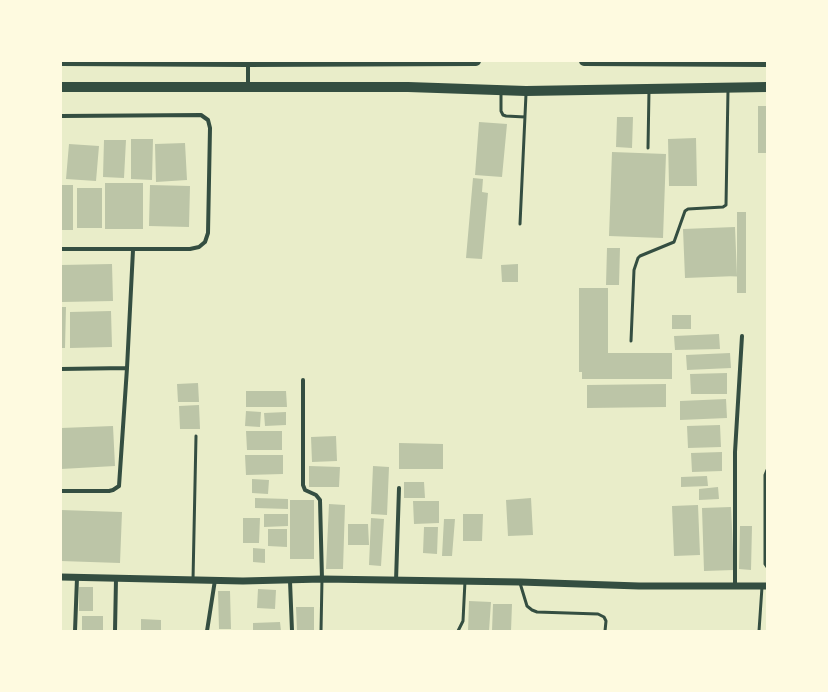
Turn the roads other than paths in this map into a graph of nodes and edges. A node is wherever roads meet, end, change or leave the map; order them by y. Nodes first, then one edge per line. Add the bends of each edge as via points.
1 (61, 61) edge
2 (476, 61) edge
3 (584, 61) edge
4 (248, 62) edge
5 (767, 62) edge
6 (61, 87) edge
7 (248, 87) junction
8 (728, 87) junction
9 (767, 87) edge
10 (649, 89) junction
11 (501, 90) junction
12 (526, 91) junction
13 (61, 116) edge
14 (525, 117) junction
15 (648, 148) dead end
16 (520, 224) dead end
17 (61, 249) edge
18 (133, 250) junction
19 (742, 336) dead end
20 (631, 341) dead end
21 (127, 368) junction
22 (61, 369) edge
23 (304, 380) dead end
24 (196, 436) dead end
25 (767, 470) edge
26 (399, 488) dead end
27 (61, 491) edge
28 (767, 566) edge
29 (61, 577) edge
30 (77, 578) junction
31 (116, 579) junction
32 (322, 579) junction
33 (193, 580) junction
34 (215, 580) junction
35 (290, 581) junction
36 (396, 581) junction
37 (465, 582) junction
38 (520, 582) junction
39 (735, 586) junction
40 (764, 586) edge
41 (75, 631) edge
42 (115, 631) edge
43 (207, 631) edge
44 (292, 631) edge
45 (321, 631) edge
46 (458, 631) edge
47 (605, 631) edge
48 (759, 631) edge

1 - 4 main road
2 - 4 main road
3 - 5 main road
4 - 7 street
6 - 7 main road
7 - 11 main road
8 - 9 main road
8 - 10 main road
8 - 20 lane via 726,205 688,209 674,242 638,258 634,270
10 - 12 main road
10 - 15 lane
11 - 12 main road
11 - 14 lane via 503,115
12 - 14 lane
13 - 18 street via 201,115 208,120 208,233 205,242 190,249
14 - 16 lane
17 - 18 street
18 - 21 street
19 - 39 street via 735,452
21 - 22 street
21 - 27 street via 119,486 109,491
23 - 32 street via 303,485 305,490 320,500
24 - 33 lane
25 - 28 lane
26 - 36 street
29 - 30 street
30 - 31 street
30 - 41 street
31 - 33 street
31 - 42 street
32 - 35 street
32 - 36 street
32 - 45 lane
33 - 34 street
34 - 35 street
34 - 43 street
35 - 44 street
36 - 37 street
37 - 38 street
37 - 46 lane via 463,621
38 - 39 street
38 - 47 lane via 527,606 532,610 598,614 606,621
39 - 40 street
40 - 48 lane

